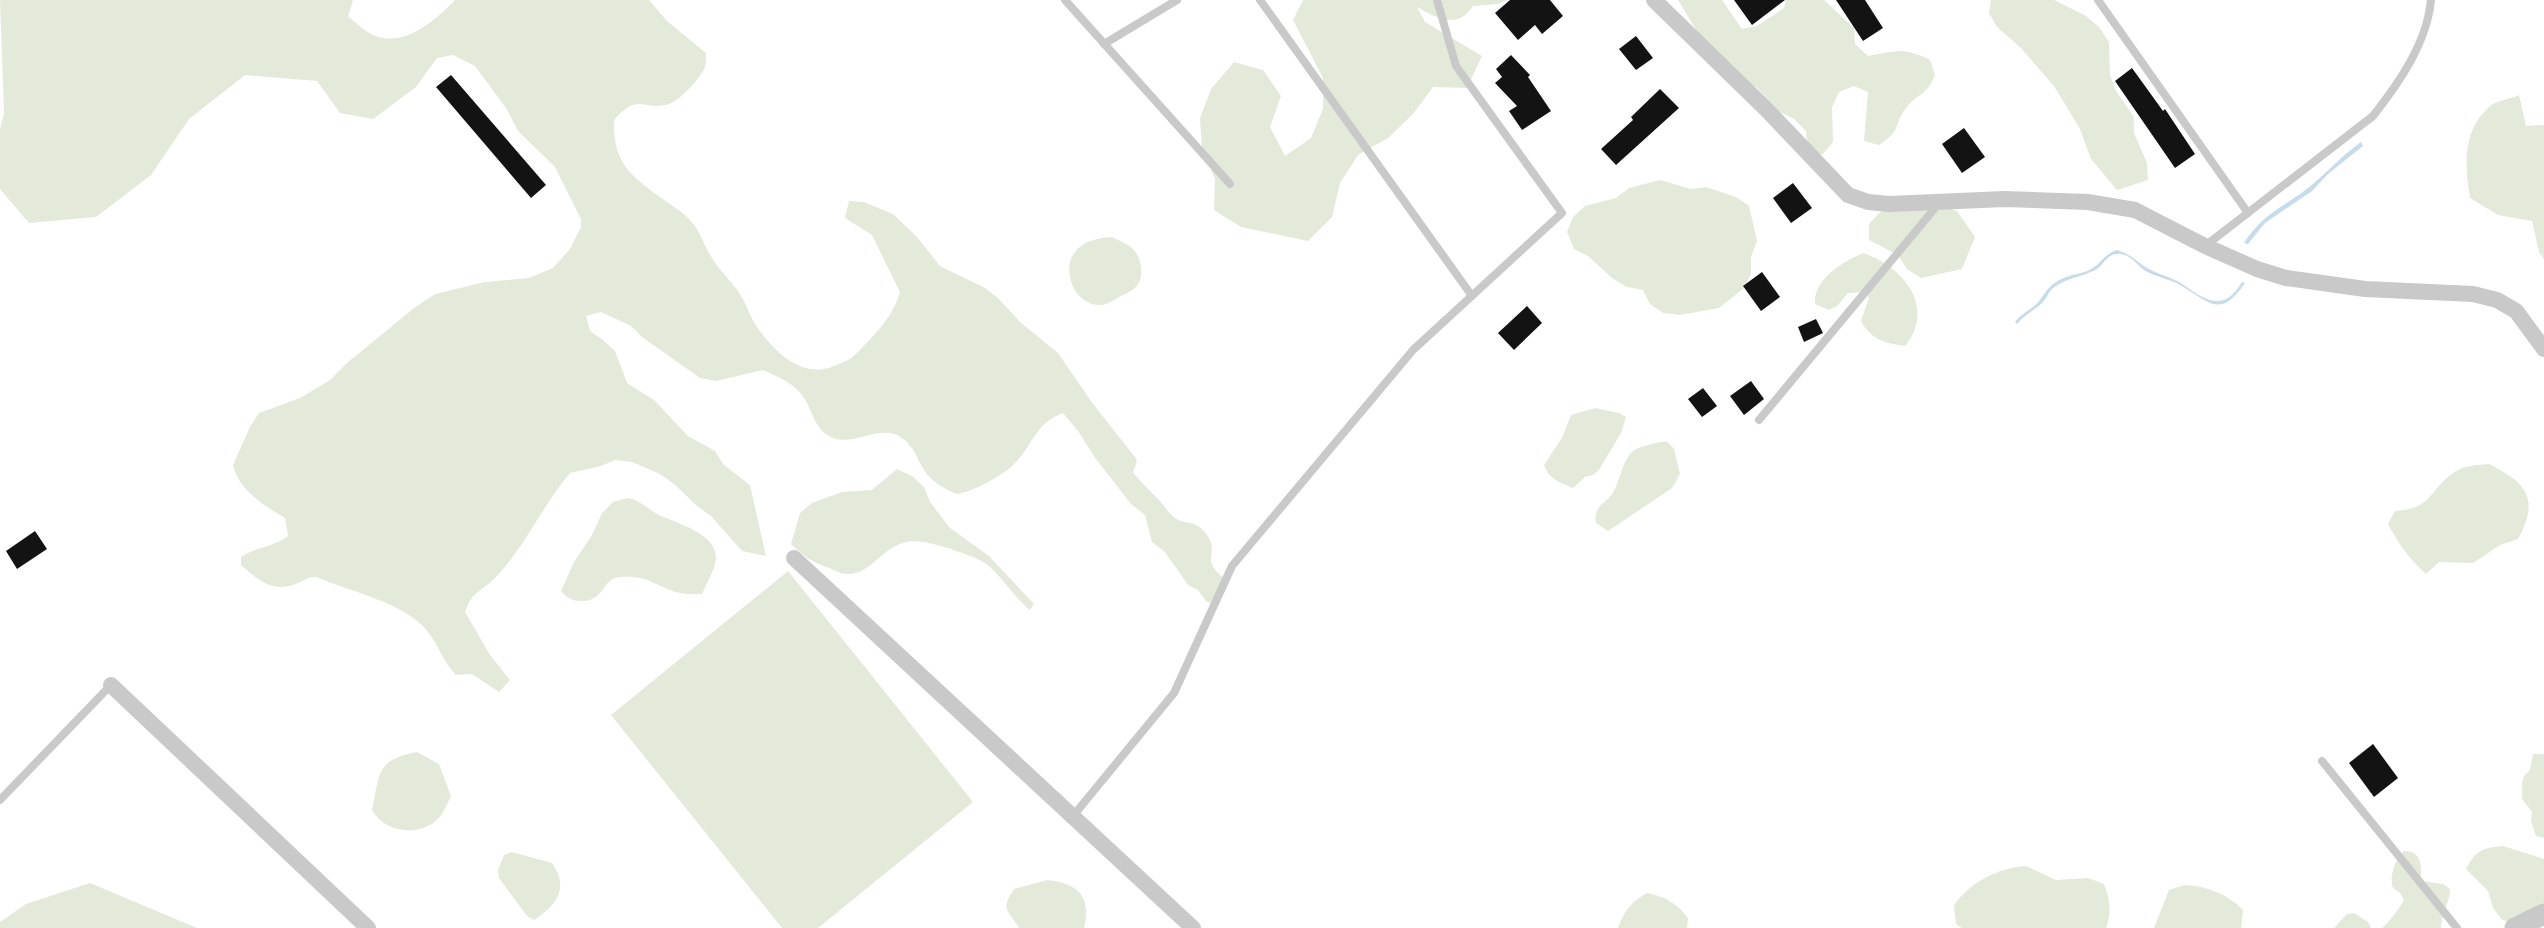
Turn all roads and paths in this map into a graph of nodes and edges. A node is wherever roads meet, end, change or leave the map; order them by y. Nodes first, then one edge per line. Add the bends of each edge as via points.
1 (1065, 0) edge
2 (1177, 0) edge
3 (1260, 0) edge
4 (1437, 0) edge
5 (1654, 0) edge
6 (2098, 0) edge
7 (2431, 0) edge
8 (1104, 44) junction
9 (1230, 184) dead end
10 (1941, 202) junction
11 (2248, 213) junction
12 (2205, 246) junction
13 (1472, 296) junction
14 (2544, 349) edge
15 (1759, 420) dead end
16 (794, 558) dead end
17 (111, 686) joint
18 (2322, 760) dead end
19 (0, 800) edge
20 (1073, 816) junction
21 (2544, 914) edge
22 (368, 928) edge
23 (1193, 928) edge
24 (2457, 928) edge
25 (2515, 928) edge

1 - 8 lane
2 - 8 lane
3 - 13 lane
4 - 13 lane via 1456,66 1562,213
5 - 10 street via 1848,195 1868,202
6 - 11 lane
7 - 11 lane via 2417,48 2373,116
8 - 9 lane
10 - 12 street via 2088,202 2135,210
10 - 15 lane
11 - 12 lane
12 - 14 street via 2286,278 2365,289 2473,294 2497,300 2516,312
13 - 20 lane via 1413,350 1232,566 1174,693
16 - 20 street
17 - 19 lane
17 - 22 street
18 - 24 lane
20 - 23 street
21 - 25 street

